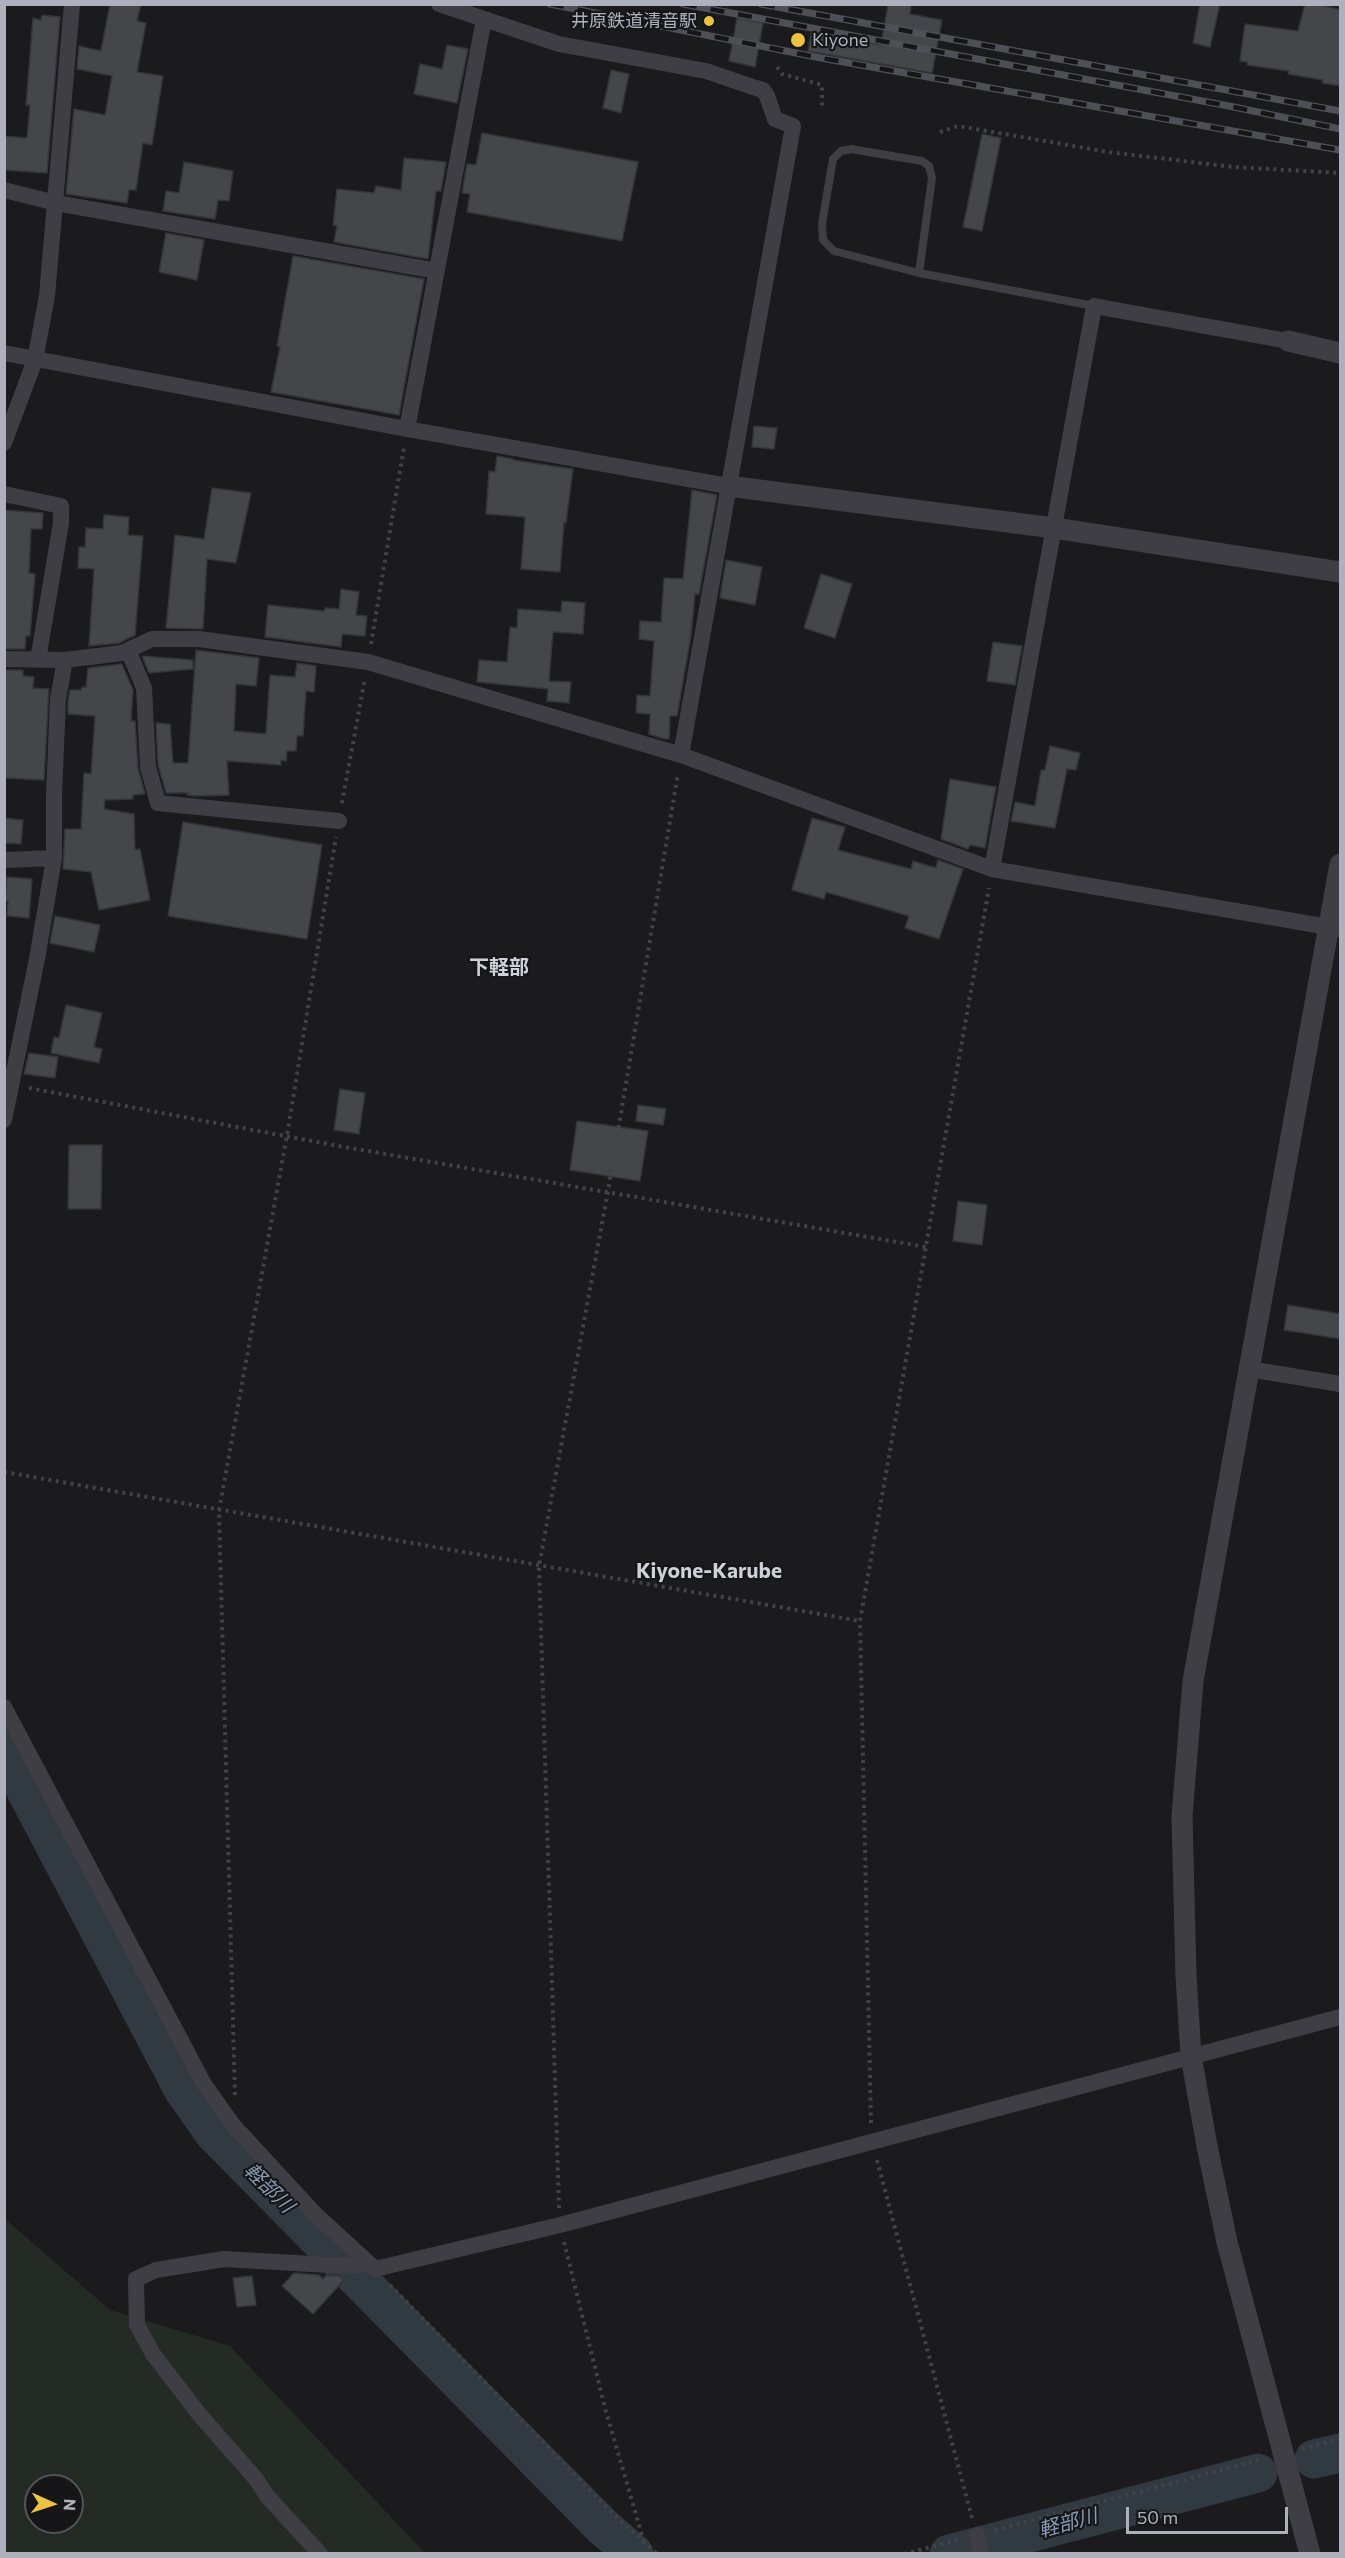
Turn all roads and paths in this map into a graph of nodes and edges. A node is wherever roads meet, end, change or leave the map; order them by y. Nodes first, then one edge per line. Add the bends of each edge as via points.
1 (72, 4) edge
2 (439, 4) edge
3 (483, 19) junction
4 (777, 67) dead end
5 (822, 108) dead end
6 (940, 132) dead end
7 (1341, 173) edge
8 (4, 190) edge
9 (56, 203) junction
10 (437, 271) junction
11 (919, 273) junction
12 (1094, 306) junction
13 (1288, 341) joint
14 (4, 353) edge
15 (1341, 353) edge
16 (36, 360) junction
17 (407, 429) junction
18 (4, 443) edge
19 (728, 486) junction
20 (4, 494) edge
21 (1054, 528) junction
22 (1341, 572) edge
23 (128, 650) junction
24 (4, 659) edge
25 (38, 660) junction
26 (65, 660) junction
27 (368, 662) junction
28 (681, 754) junction
29 (339, 821) junction
30 (54, 858) junction
31 (4, 860) edge
32 (1341, 864) edge
33 (992, 869) junction
34 (1335, 928) edge
35 (10, 1085) junction
36 (4, 1120) edge
37 (287, 1135) junction
38 (608, 1191) junction
39 (926, 1247) junction
40 (1249, 1369) junction
41 (1341, 1384) edge
42 (4, 1472) edge
43 (219, 1510) junction
44 (539, 1566) junction
45 (860, 1621) junction
46 (4, 1707) edge
47 (1341, 2017) edge
48 (1191, 2056) junction
49 (233, 2125) junction
50 (872, 2140) junction
51 (560, 2224) junction
52 (368, 2266) junction
53 (1341, 2439) edge
54 (1283, 2453) junction
55 (644, 2542) junction
56 (979, 2543) edge
57 (320, 2553) edge
58 (657, 2553) edge
59 (904, 2553) edge
60 (1310, 2553) edge

1 - 9 street
2 - 3 street
3 - 10 street
3 - 19 street via 559,44 706,71 749,85 763,90 775,118 793,126
4 - 5 path via 782,74 822,85
6 - 7 path via 958,126 1108,152 1234,167
8 - 9 street
9 - 10 street
9 - 16 street
10 - 17 street
11 - 11 lane via 834,251 823,240 833,159 841,150 922,161 929,166 932,178
11 - 12 lane
12 - 13 street
12 - 21 street
13 - 15 street
14 - 16 street
16 - 17 street
16 - 18 street
17 - 19 street
17 - 27 path
19 - 21 street
19 - 28 street
20 - 25 street via 61,506
21 - 22 street
21 - 33 street
23 - 26 street
23 - 27 street via 152,639 199,639
23 - 29 street via 144,688 148,767 158,803
24 - 25 street
25 - 26 street
26 - 30 street via 58,699
27 - 28 street
27 - 29 path
28 - 33 street
28 - 38 path
29 - 37 path
30 - 31 street
30 - 35 street
32 - 34 street
33 - 34 street
33 - 39 path
34 - 40 street
35 - 36 street
35 - 37 path
37 - 38 path
37 - 43 path
38 - 39 path
38 - 44 path
39 - 45 path
40 - 41 street
40 - 48 street via 1193,1681 1182,1816
42 - 43 path
43 - 44 path
43 - 49 path
44 - 45 path
44 - 51 path
45 - 50 path
46 - 49 street via 204,2084
47 - 48 street
48 - 50 street
48 - 54 street via 1227,2242
49 - 52 street
50 - 51 street
50 - 56 path
51 - 52 street
51 - 55 path via 605,2408
52 - 55 path
52 - 57 street via 224,2259 156,2270 136,2279 137,2325 153,2354 267,2496
53 - 54 path
54 - 56 path
54 - 60 street
55 - 58 path
56 - 59 path

